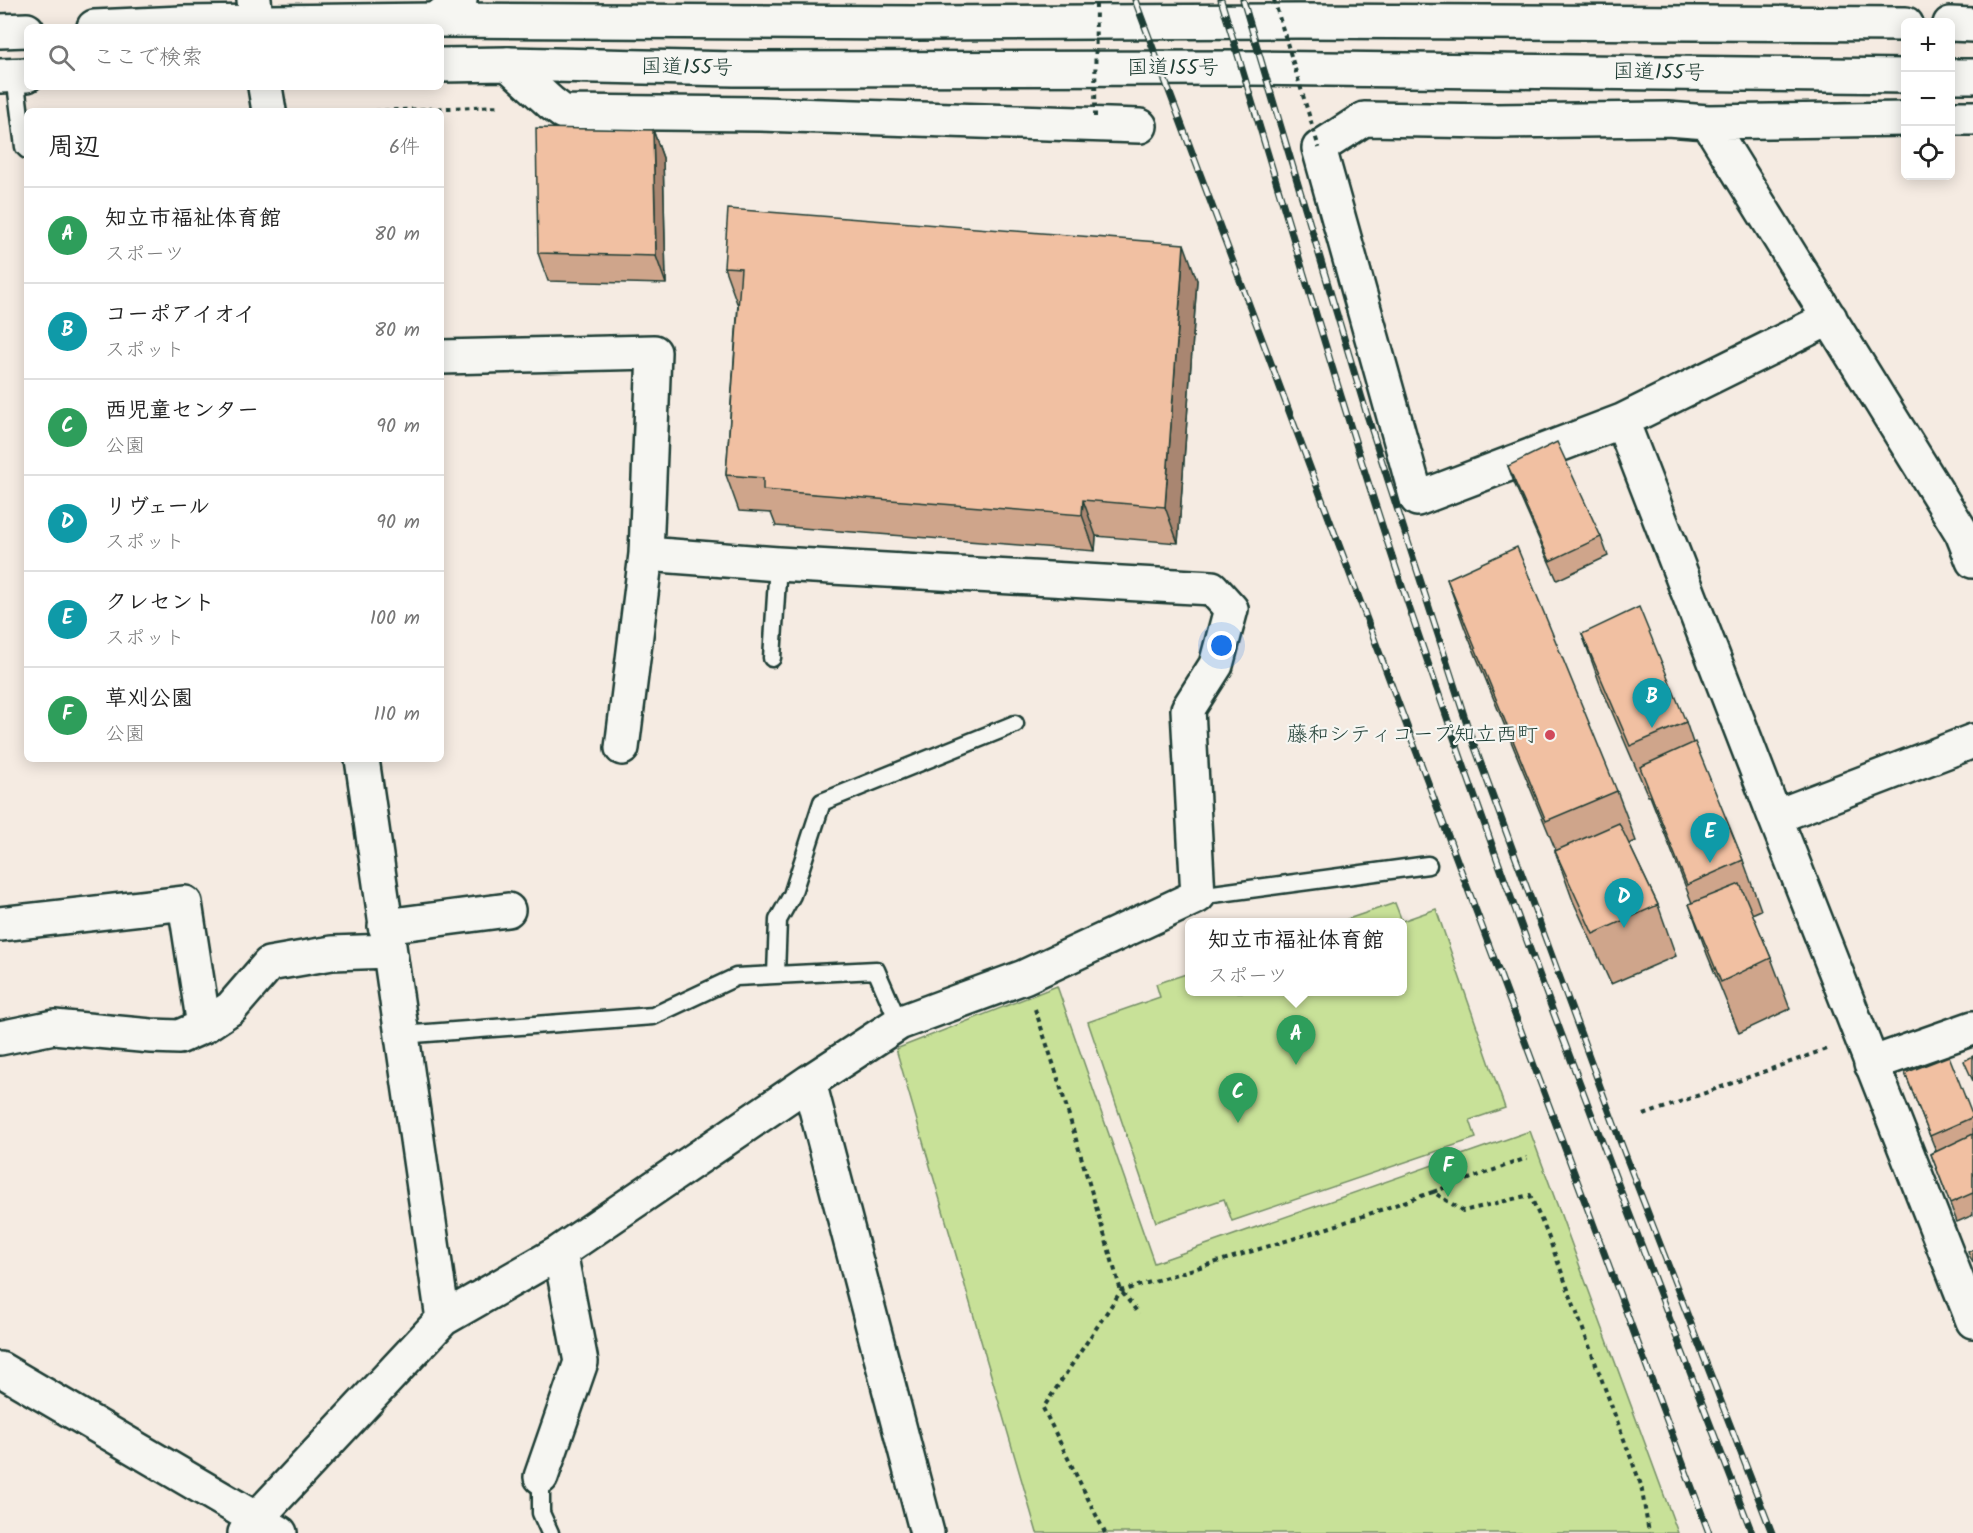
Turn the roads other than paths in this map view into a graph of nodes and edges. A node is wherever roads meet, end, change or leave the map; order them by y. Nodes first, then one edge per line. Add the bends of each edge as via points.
1 (448, 10) edge
2 (256, 17) edge
3 (160, 24) edge
4 (1901, 24) edge
5 (1955, 24) edge
6 (1973, 24) edge
7 (24, 30) edge
8 (0, 31) edge
9 (508, 64) junction
10 (444, 65) edge
11 (14, 76) edge
12 (1901, 76) edge
13 (1955, 76) edge
14 (1973, 76) edge
15 (266, 90) edge
16 (268, 108) edge
17 (1955, 118) edge
18 (1973, 118) edge
19 (1901, 119) edge
20 (1708, 122) junction
21 (1140, 126) dead end
22 (24, 147) edge
23 (1830, 318) junction
24 (444, 357) edge
25 (1622, 421) junction
26 (646, 554) junction
27 (1973, 561) edge
28 (778, 564) junction
29 (772, 658) dead end
30 (1015, 724) dead end
31 (1973, 741) edge
32 (622, 748) dead end
33 (362, 762) edge
34 (1775, 818) junction
35 (1428, 865) dead end
36 (1198, 896) junction
37 (508, 910) dead end
38 (0, 924) edge
39 (387, 938) junction
40 (776, 974) junction
41 (899, 1023) junction
42 (204, 1026) junction
43 (1973, 1028) edge
44 (401, 1035) junction
45 (0, 1038) edge
46 (1866, 1050) junction
47 (809, 1082) junction
48 (560, 1251) junction
49 (1964, 1275) edge
50 (442, 1319) junction
51 (1973, 1321) edge
52 (0, 1369) edge
53 (541, 1477) joint
54 (260, 1528) edge
55 (550, 1533) edge
56 (927, 1533) edge

1 - 2 main road
1 - 4 main road via 914,23
2 - 3 main road
5 - 6 main road
7 - 8 main road
9 - 10 main road, 国道155号
9 - 12 main road, 国道155号 via 734,69 1250,68
9 - 21 main road via 563,112
11 - 22 lane
13 - 14 main road
15 - 16 main road
17 - 18 main road
19 - 20 main road
20 - 23 main road
20 - 25 main road via 1364,118 1319,148 1417,499
23 - 25 main road
23 - 27 main road via 1962,533
24 - 26 main road via 654,352
25 - 34 main road
26 - 28 main road
26 - 32 main road
28 - 29 lane
28 - 36 main road via 1212,588 1231,609 1216,665 1188,709
30 - 40 lane via 822,802 792,895 778,920
31 - 34 main road
33 - 39 main road
34 - 46 main road
35 - 36 lane
36 - 41 main road via 1024,977
37 - 39 main road
38 - 42 main road via 185,903
39 - 42 main road via 269,964 231,1008
39 - 44 main road
40 - 41 lane via 876,970
40 - 44 lane via 736,977 653,1016
41 - 47 main road
42 - 45 main road via 179,1036 54,1027
43 - 46 main road
44 - 50 main road
46 - 49 main road
47 - 48 main road
47 - 56 main road
48 - 50 main road
48 - 53 main road via 581,1362
49 - 51 main road
50 - 54 main road
52 - 54 main road
53 - 55 lane via 541,1513

